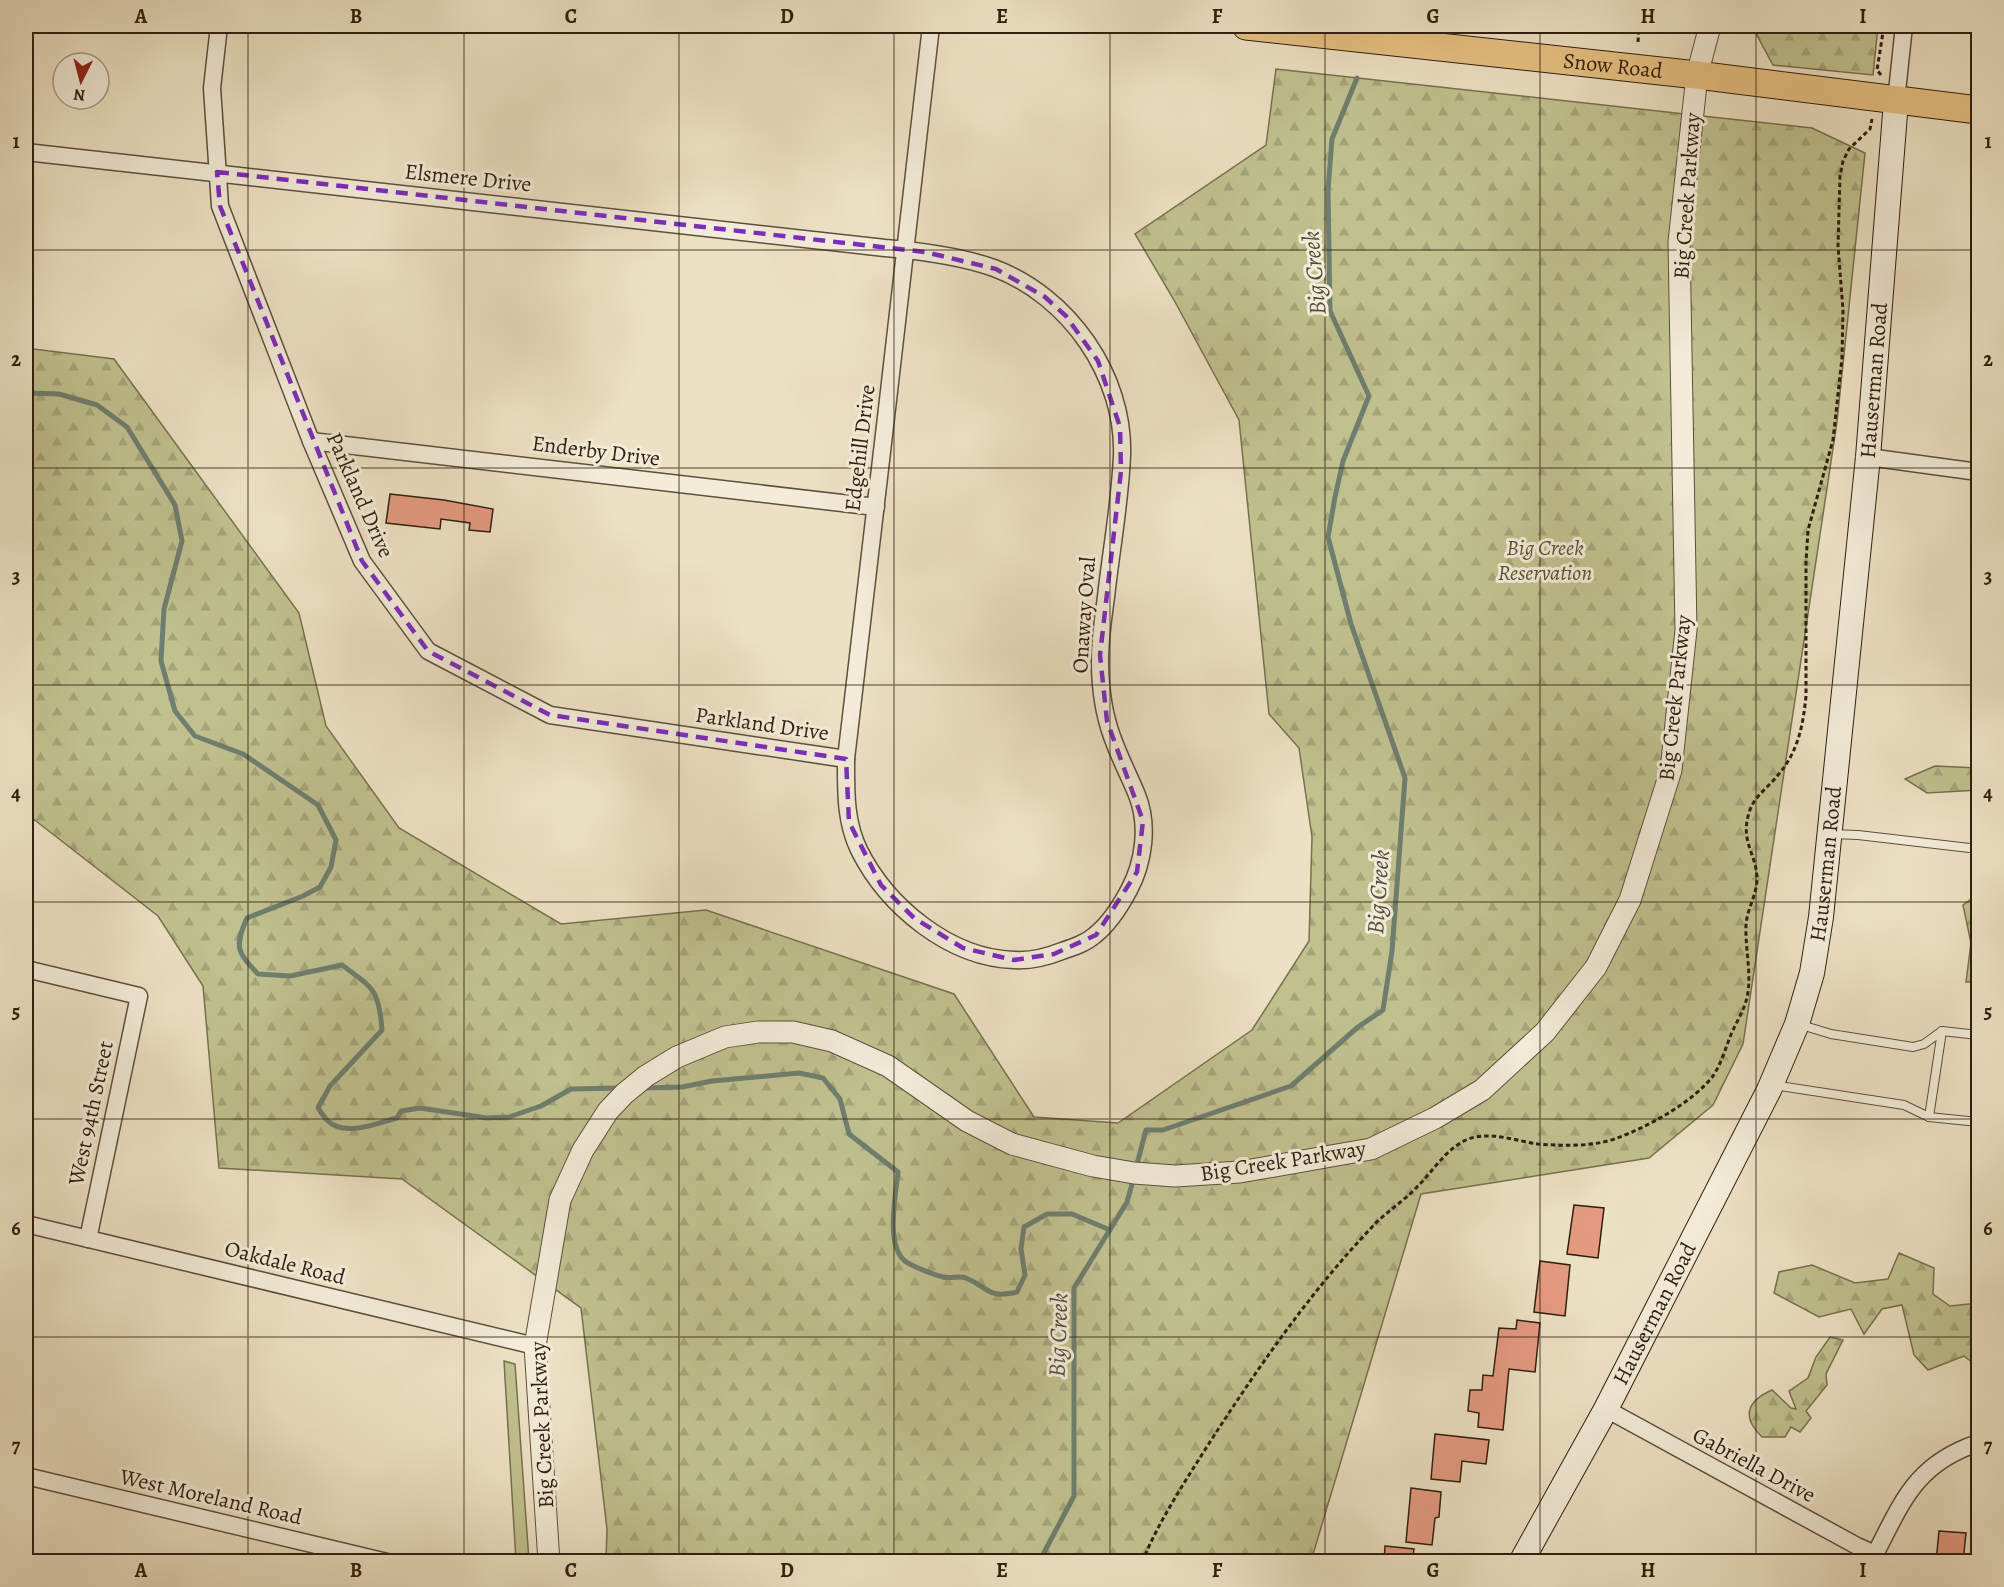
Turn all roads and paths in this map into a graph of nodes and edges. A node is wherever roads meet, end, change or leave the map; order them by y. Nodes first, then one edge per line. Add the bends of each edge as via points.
1 (219, 26) edge
2 (932, 26) edge
3 (1246, 26) edge
4 (1639, 26) edge
5 (1710, 26) edge
6 (1884, 26) edge
7 (1904, 26) edge
8 (1638, 42) dead end
9 (1881, 74) dead end
10 (1697, 75) junction
11 (1896, 101) junction
12 (1978, 110) edge
13 (26, 152) edge
14 (217, 172) junction
15 (906, 250) junction
16 (311, 441) junction
17 (1868, 457) junction
18 (1978, 472) edge
19 (876, 507) junction
20 (846, 759) junction
21 (1830, 834) junction
22 (1978, 849) edge
23 (870, 871) joint
24 (26, 969) edge
25 (1797, 1024) junction
26 (1942, 1031) junction
27 (1978, 1035) edge
28 (1771, 1085) junction
29 (1929, 1117) junction
30 (1978, 1122) edge
31 (26, 1224) edge
32 (88, 1239) junction
33 (535, 1346) junction
34 (1606, 1409) junction
35 (1978, 1443) edge
36 (26, 1476) edge
37 (1875, 1559) edge
38 (387, 1562) edge
39 (549, 1562) edge
40 (1521, 1562) edge

1 - 14 street, Parkland Drive via 212,88
2 - 15 street, Edgehill Drive
3 - 10 main road, Snow Road
4 - 8 path
5 - 10 street, Big Creek Parkway
6 - 9 path via 1877,70
7 - 11 street
10 - 11 main road, Snow Road
10 - 33 street, Big Creek Parkway via 1679,242 1686,630 1671,770 1630,900 1596,967 1545,1032 1482,1090 1371,1149 1240,1172 1175,1176 1093,1166 1012,1144 967,1121 879,1061 832,1041 793,1032 725,1037 677,1057 646,1076 608,1111 583,1150 560,1200
11 - 12 main road, Snow Road
11 - 17 main road, Hauserman Road
13 - 14 street, Elsmere Drive
14 - 15 street, Elsmere Drive
14 - 16 street, Parkland Drive via 220,206
15 - 19 street, Edgehill Drive
15 - 23 street, Onaway Oval via 972,261 1021,281 1066,316 1108,381 1122,451 1101,640 1101,685 1107,721 1139,798 1144,836 1129,891 1096,935 1076,946 1035,958 988,956 955,944 914,918
16 - 19 street, Enderby Drive
16 - 20 street, Parkland Drive via 362,561 428,651 550,715
17 - 18 street
17 - 21 main road, Hauserman Road
19 - 20 street, Edgehill Drive
20 - 23 street, Edgehill Drive via 849,822
21 - 22 lane
21 - 25 main road, Hauserman Road via 1814,962
24 - 32 street, West 94th Street via 139,996
25 - 26 lane via 1831,1034 1914,1047
25 - 28 main road, Hauserman Road
26 - 27 lane
26 - 29 lane
28 - 29 lane via 1904,1105
28 - 34 main road, Hauserman Road
29 - 30 lane
31 - 32 street, Oakdale Road
32 - 33 street, Oakdale Road
33 - 39 street, Big Creek Parkway
34 - 37 street, Gabriella Drive
34 - 40 main road, Hauserman Road
35 - 37 street via 1954,1452 1918,1479 1905,1496
36 - 38 street, West Moreland Road

